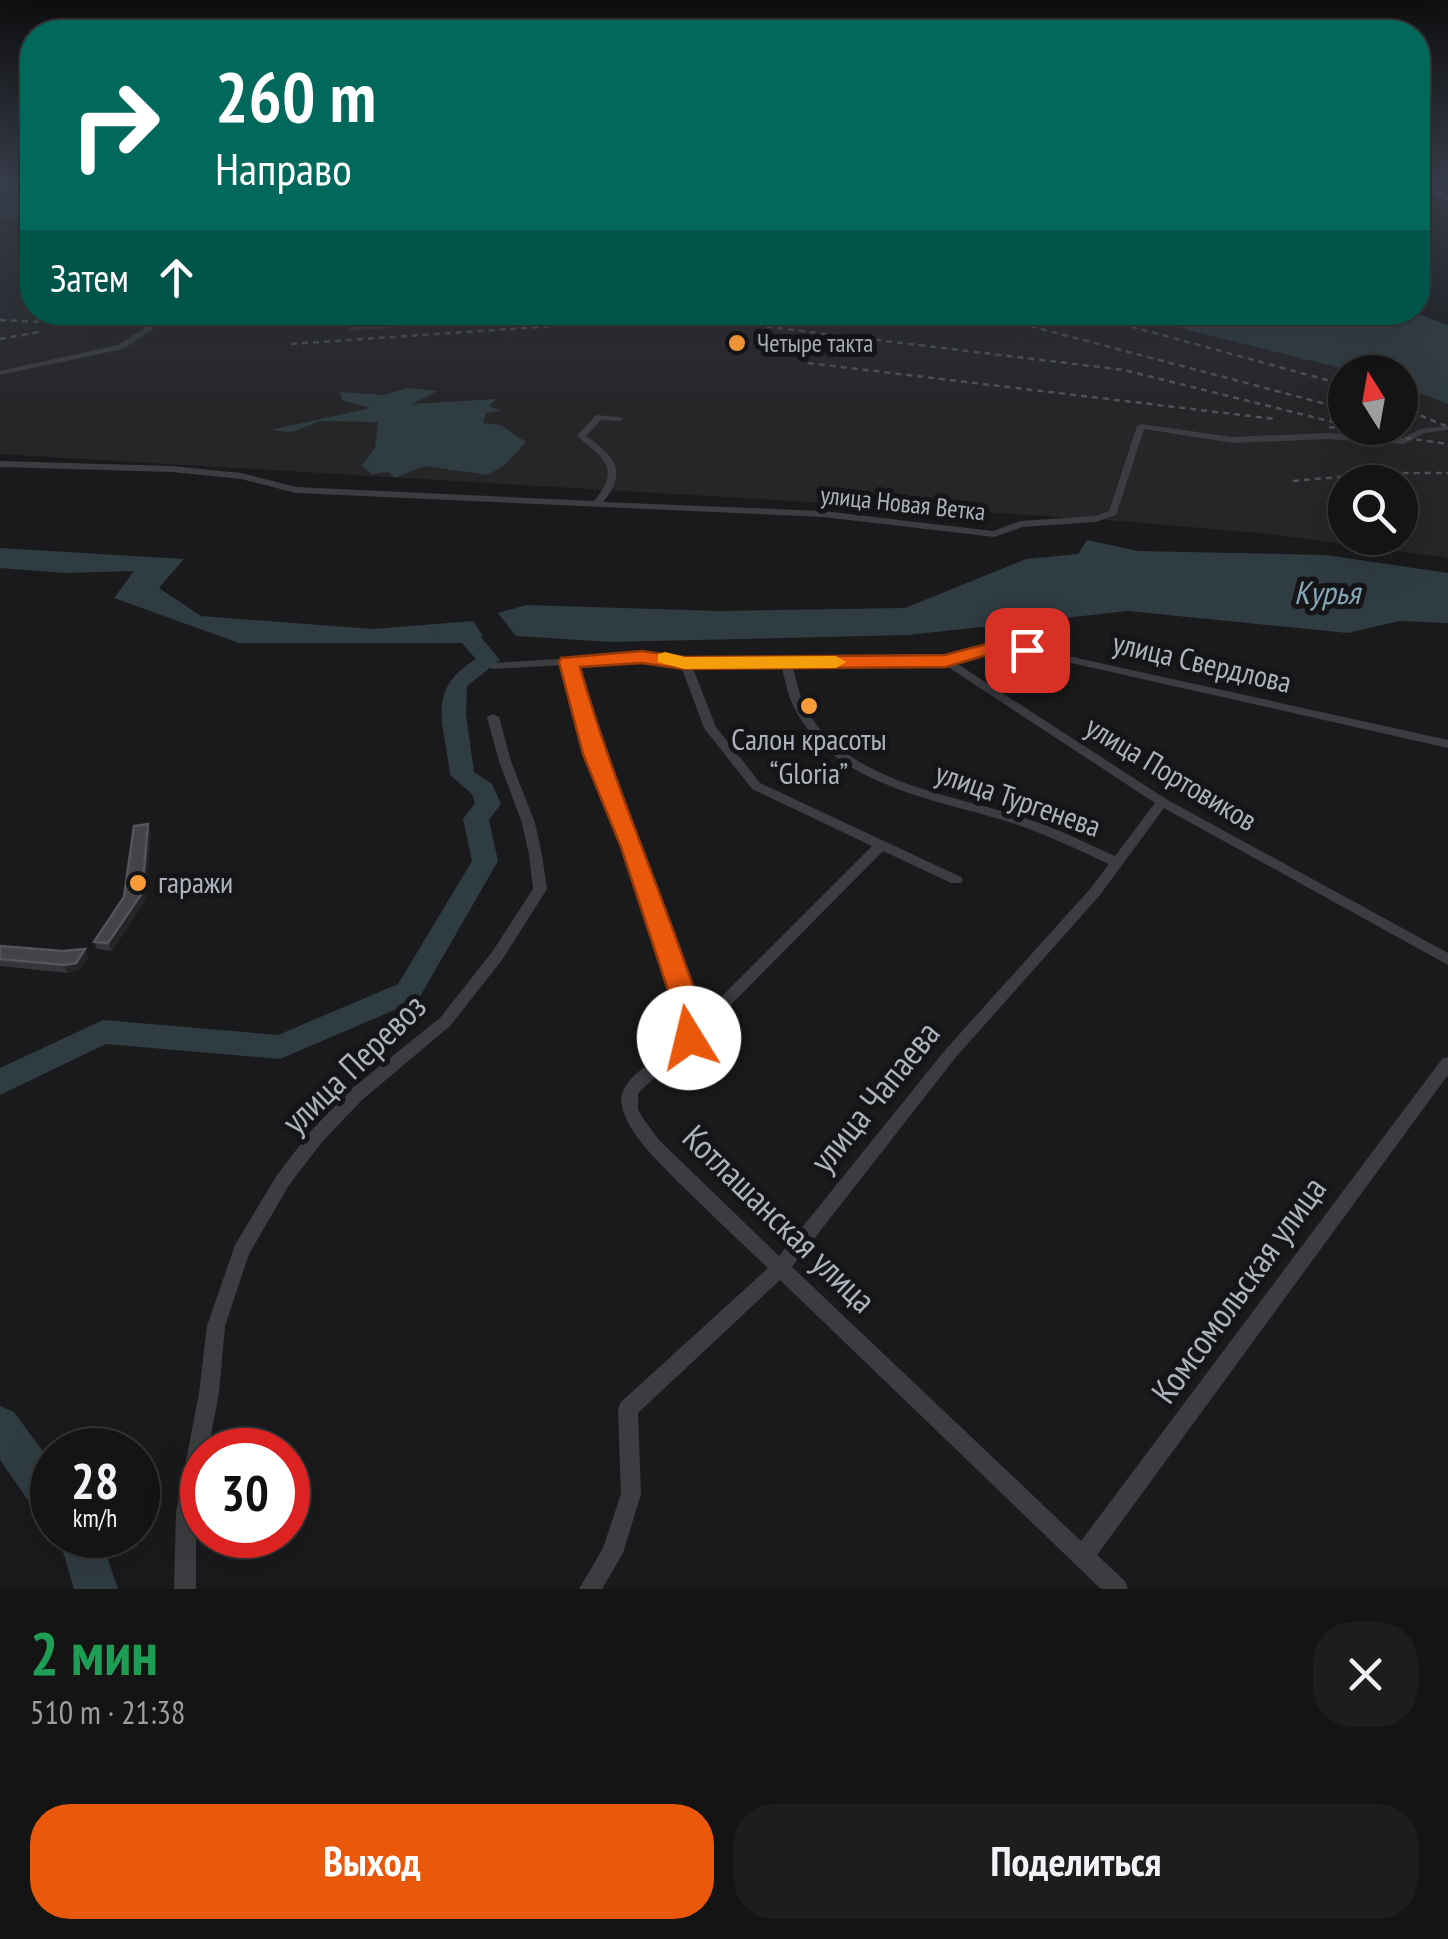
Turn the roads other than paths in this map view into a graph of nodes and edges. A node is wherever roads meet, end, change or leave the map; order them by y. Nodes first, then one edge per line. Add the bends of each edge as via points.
1 (148, 325) edge
2 (0, 373) edge
3 (619, 419) dead end
4 (1448, 428) edge
5 (0, 464) edge
6 (596, 504) junction
7 (946, 661) junction
8 (568, 662) junction
9 (786, 662) junction
10 (684, 663) junction
11 (493, 666) dead end
12 (493, 716) dead end
13 (1448, 744) edge
14 (1162, 802) junction
15 (881, 846) junction
16 (1117, 862) junction
17 (956, 880) dead end
18 (1448, 960) edge
19 (689, 1038) junction
20 (1448, 1064) edge
21 (782, 1266) junction
22 (1083, 1556) junction
23 (184, 1589) edge
24 (590, 1589) edge
25 (1117, 1589) edge

1 - 2 street via 120,348
3 - 6 street via 599,417 581,436 608,454 614,470
4 - 6 street, улица Новая Ветка via 1404,441 1234,440 1141,426 1113,513 1021,524 994,534 822,514
5 - 6 street, улица Новая Ветка via 172,469 296,490
7 - 9 street
7 - 13 street, улица Свердлова via 990,648 1049,652
7 - 14 street, улица Портовиков
8 - 10 street via 642,657
8 - 11 street
8 - 19 street via 594,754 680,984
9 - 10 street
9 - 16 street, улица Тургенева via 790,688 831,750 916,791 1017,820
10 - 15 street via 710,728 756,786
12 - 23 street, улица Перевоз via 529,816 540,888 445,1022 316,1137 241,1251 216,1326 186,1513
14 - 16 street, улица Чапаева
14 - 18 street, улица Портовиков
15 - 17 street
15 - 19 street
16 - 21 street, улица Чапаева via 951,1053
19 - 21 street, Котлашанская улица via 635,1086 632,1114 693,1185
20 - 22 street, Комсомольская улица
21 - 22 street, Котлашанская улица
21 - 24 street, улица Чапаева via 628,1409 631,1494 612,1553
22 - 25 street, Котлашанская улица

